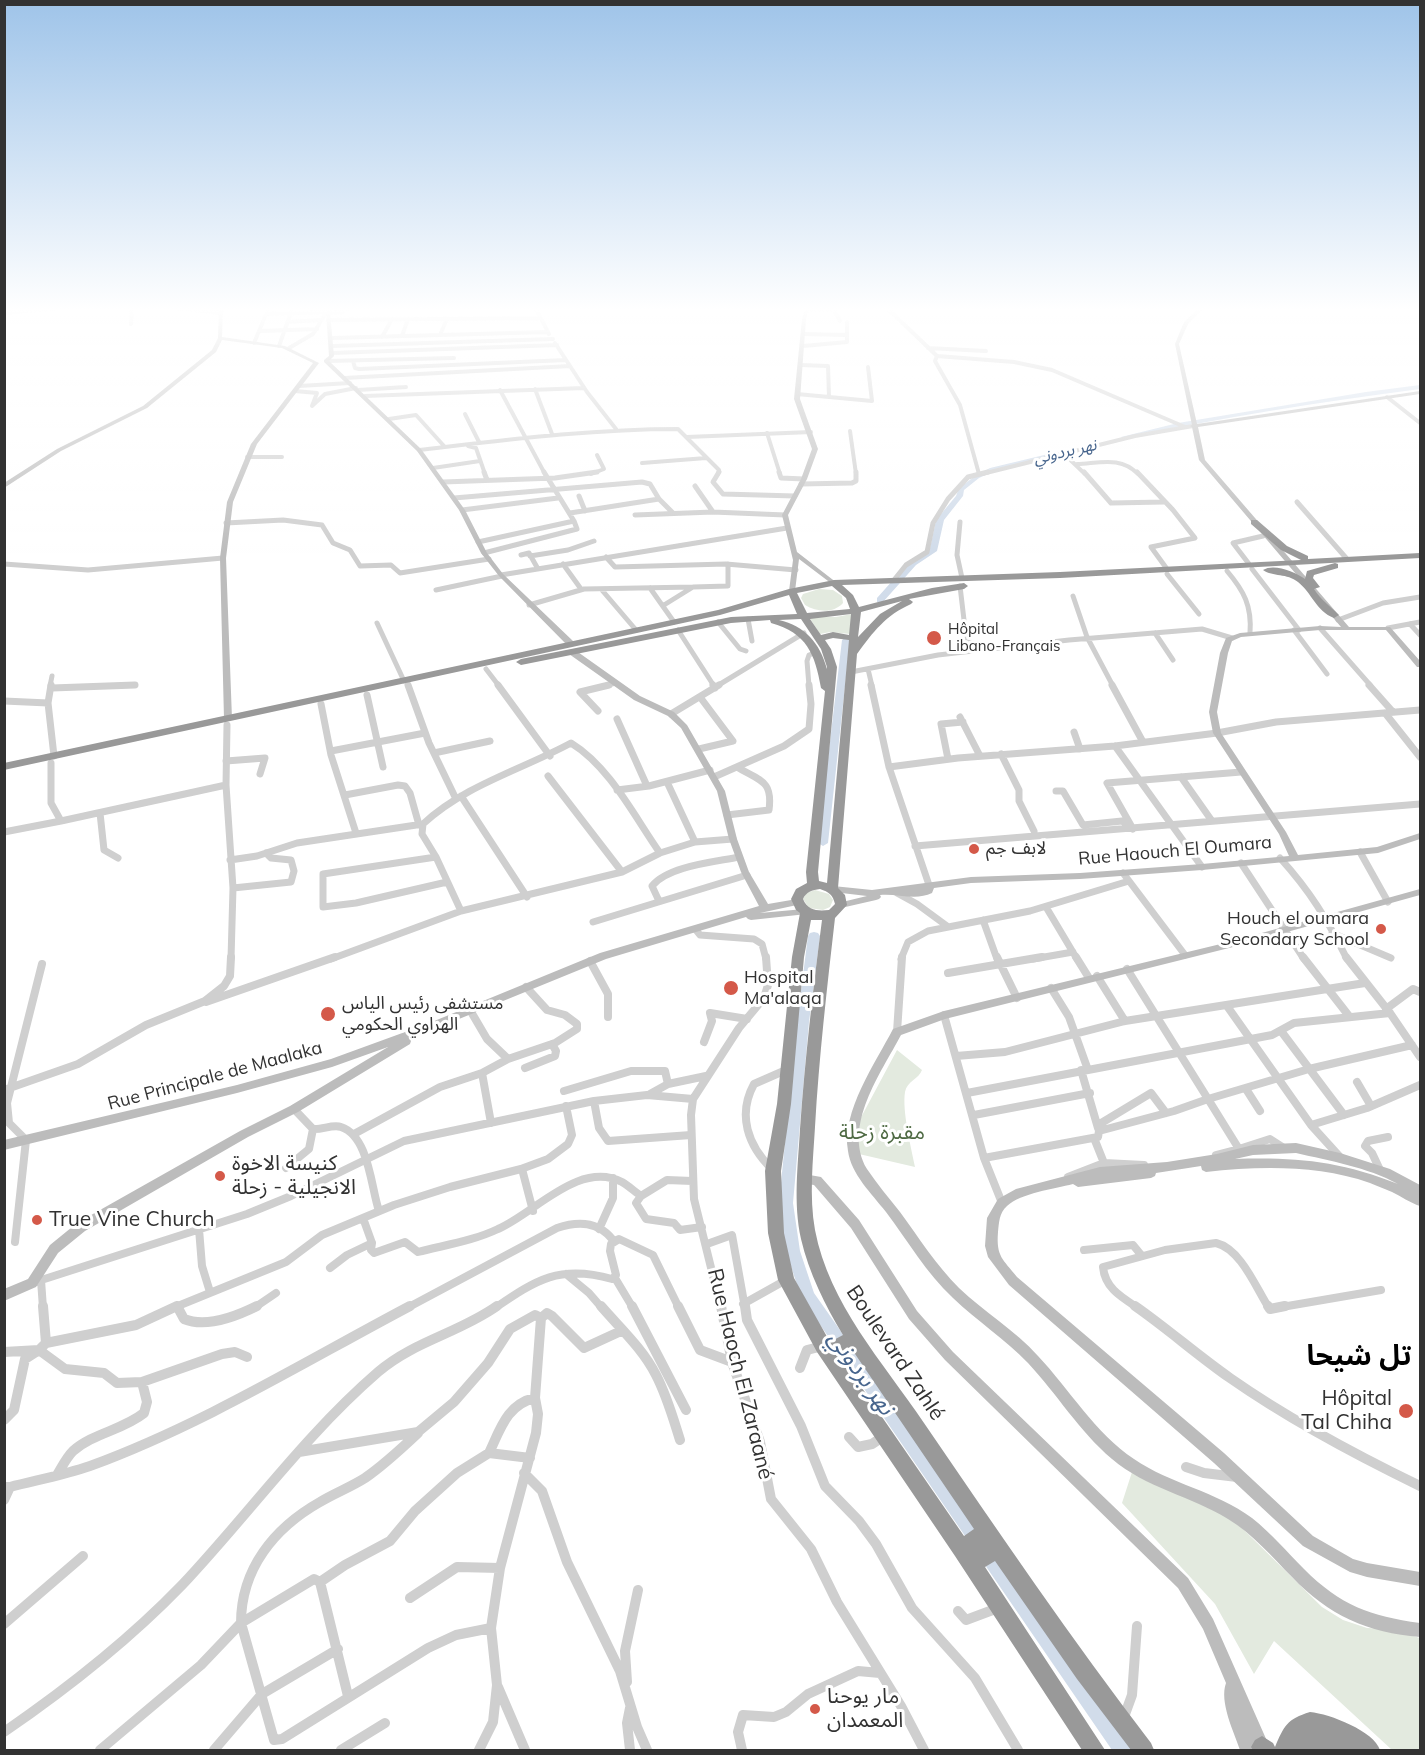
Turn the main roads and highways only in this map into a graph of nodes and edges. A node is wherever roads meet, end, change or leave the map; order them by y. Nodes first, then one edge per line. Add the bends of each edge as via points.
1 (1420, 558) edge
2 (1322, 560) junction
3 (1344, 562) junction
4 (1269, 563) junction
5 (1251, 567) junction
6 (1167, 572) junction
7 (834, 583) junction
8 (959, 584) junction
9 (792, 591) junction
10 (856, 611) junction
11 (803, 616) junction
12 (720, 622) junction
13 (676, 626) junction
14 (820, 638) junction
15 (853, 638) junction
16 (587, 644) junction
17 (555, 651) junction
18 (852, 665) junction
19 (406, 683) junction
20 (829, 699) junction
21 (227, 722) junction
22 (52, 760) junction
23 (4, 767) edge
24 (4, 773) edge
25 (812, 872) junction
26 (831, 874) junction
27 (813, 886) junction
28 (832, 889) junction
29 (803, 912) junction
30 (833, 915) junction
31 (855, 1337) junction
32 (825, 1349) junction
33 (981, 1548) junction
34 (1094, 1750) edge
35 (1144, 1750) edge
36 (1285, 1750) edge
37 (1299, 1750) edge
38 (1348, 1750) edge
39 (1370, 1750) edge

1 - 3 highway
2 - 3 highway
2 - 4 highway
2 - 4 highway via 1290,554 1259,529 1281,557
3 - 5 highway
3 - 5 highway via 1315,570 1309,576 1334,614 1296,575
4 - 5 highway
5 - 6 highway
5 - 6 highway
6 - 8 highway
7 - 8 highway via 899,580
7 - 9 highway
7 - 10 highway via 850,597
8 - 10 highway
8 - 18 highway via 903,603 884,615 865,634
9 - 11 highway
9 - 13 highway
10 - 11 highway
10 - 15 highway
11 - 12 highway via 756,616
11 - 14 highway
12 - 13 highway
12 - 20 highway via 748,619 784,623 804,633 817,652
13 - 16 highway
13 - 16 highway via 636,630
14 - 15 highway
14 - 20 highway via 831,661
15 - 18 highway
16 - 17 highway
17 - 19 highway
17 - 19 highway via 486,669
18 - 26 highway
19 - 21 highway
19 - 21 highway
20 - 25 highway
21 - 22 highway
22 - 23 highway
22 - 24 highway
25 - 26 highway via 820,876
25 - 27 highway
26 - 28 highway
27 - 28 highway
27 - 29 highway via 801,892
28 - 30 highway via 839,895
29 - 30 highway via 816,920
29 - 32 highway, Boulevard Zahlé via 773,1170 776,1233 786,1280
30 - 31 highway, Boulevard Zahlé via 808,1109 804,1213 824,1287
31 - 32 highway
31 - 33 highway, Boulevard Zahlé
32 - 33 highway, Boulevard Zahlé via 884,1436
33 - 34 highway, Boulevard Zahlé via 1001,1608
33 - 35 highway, Boulevard Zahlé
36 - 39 highway via 1293,1730 1318,1722 1330,1725
37 - 38 highway via 1312,1740 1327,1740

